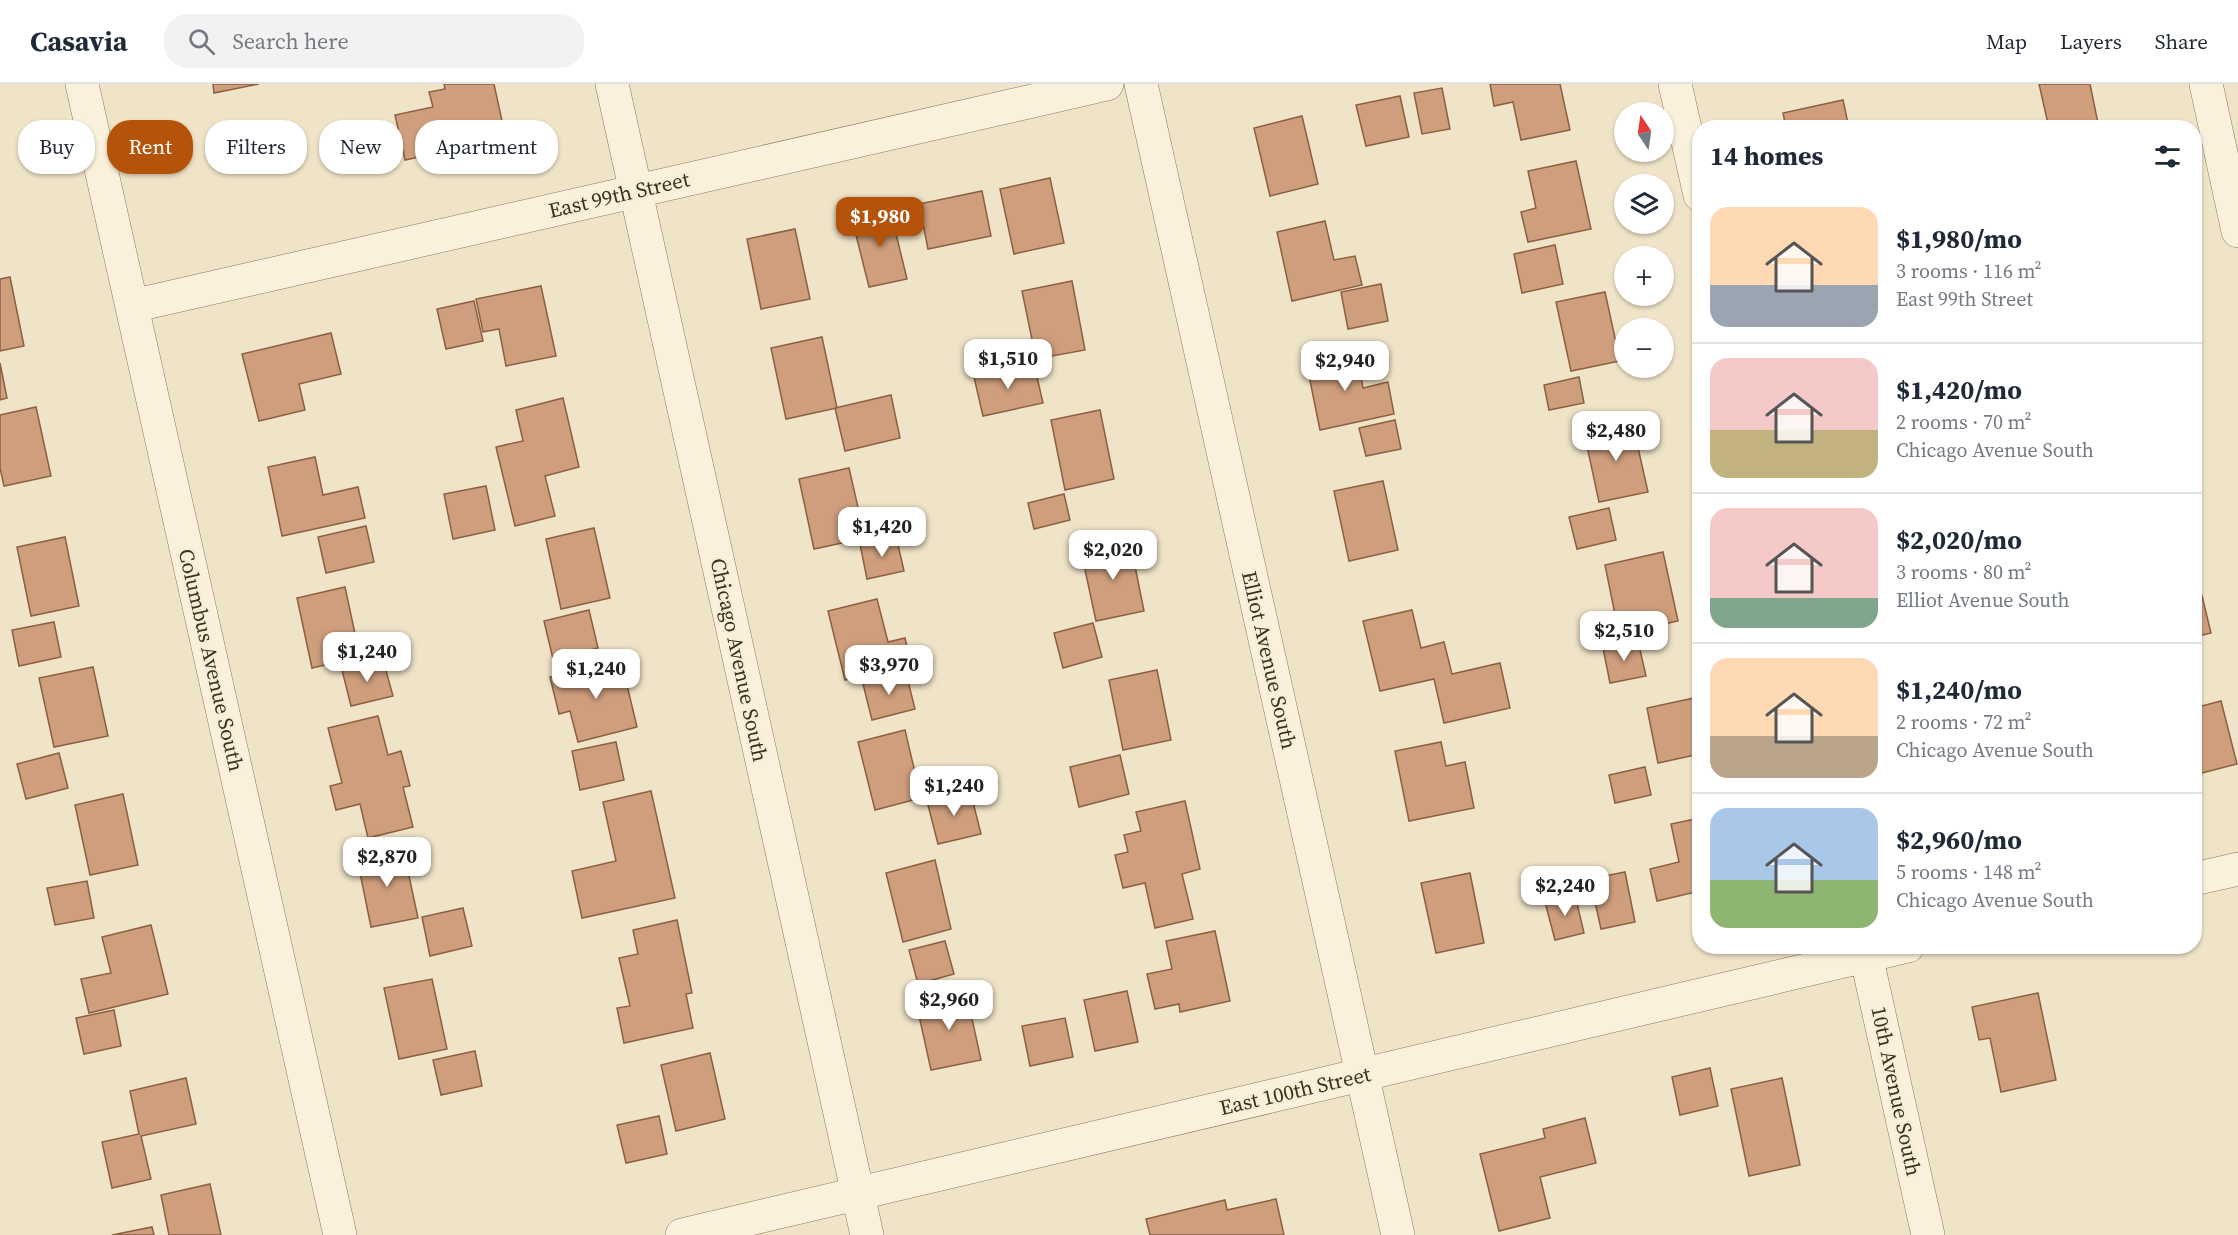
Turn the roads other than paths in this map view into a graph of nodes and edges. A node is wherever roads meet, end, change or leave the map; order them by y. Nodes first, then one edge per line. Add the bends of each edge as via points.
1 (82, 84) edge
2 (612, 84) edge
3 (1107, 84) edge
4 (1141, 84) edge
5 (1675, 84) edge
6 (2206, 84) edge
7 (1692, 159) edge
8 (636, 192) junction
9 (2238, 231) edge
10 (132, 306) junction
11 (2238, 869) edge
12 (2202, 877) edge
13 (1854, 954) edge
14 (1867, 954) edge
15 (1362, 1075) junction
16 (858, 1194) junction
17 (340, 1235) edge
18 (682, 1235) edge
19 (867, 1235) edge
20 (1398, 1235) edge
21 (1928, 1235) edge

1 - 10 street, Columbus Avenue South
2 - 8 street, Chicago Avenue South
3 - 8 street, East 99th Street
4 - 15 street, Elliot Avenue South
5 - 7 street
6 - 9 street
8 - 10 street, East 99th Street
8 - 16 street, Chicago Avenue South
10 - 17 street, Columbus Avenue South
11 - 12 street
13 - 15 street, East 100th Street
14 - 21 street, 10th Avenue South
15 - 16 street, East 100th Street
15 - 20 street, Elliot Avenue South
16 - 18 street, East 100th Street
16 - 19 street, Chicago Avenue South

